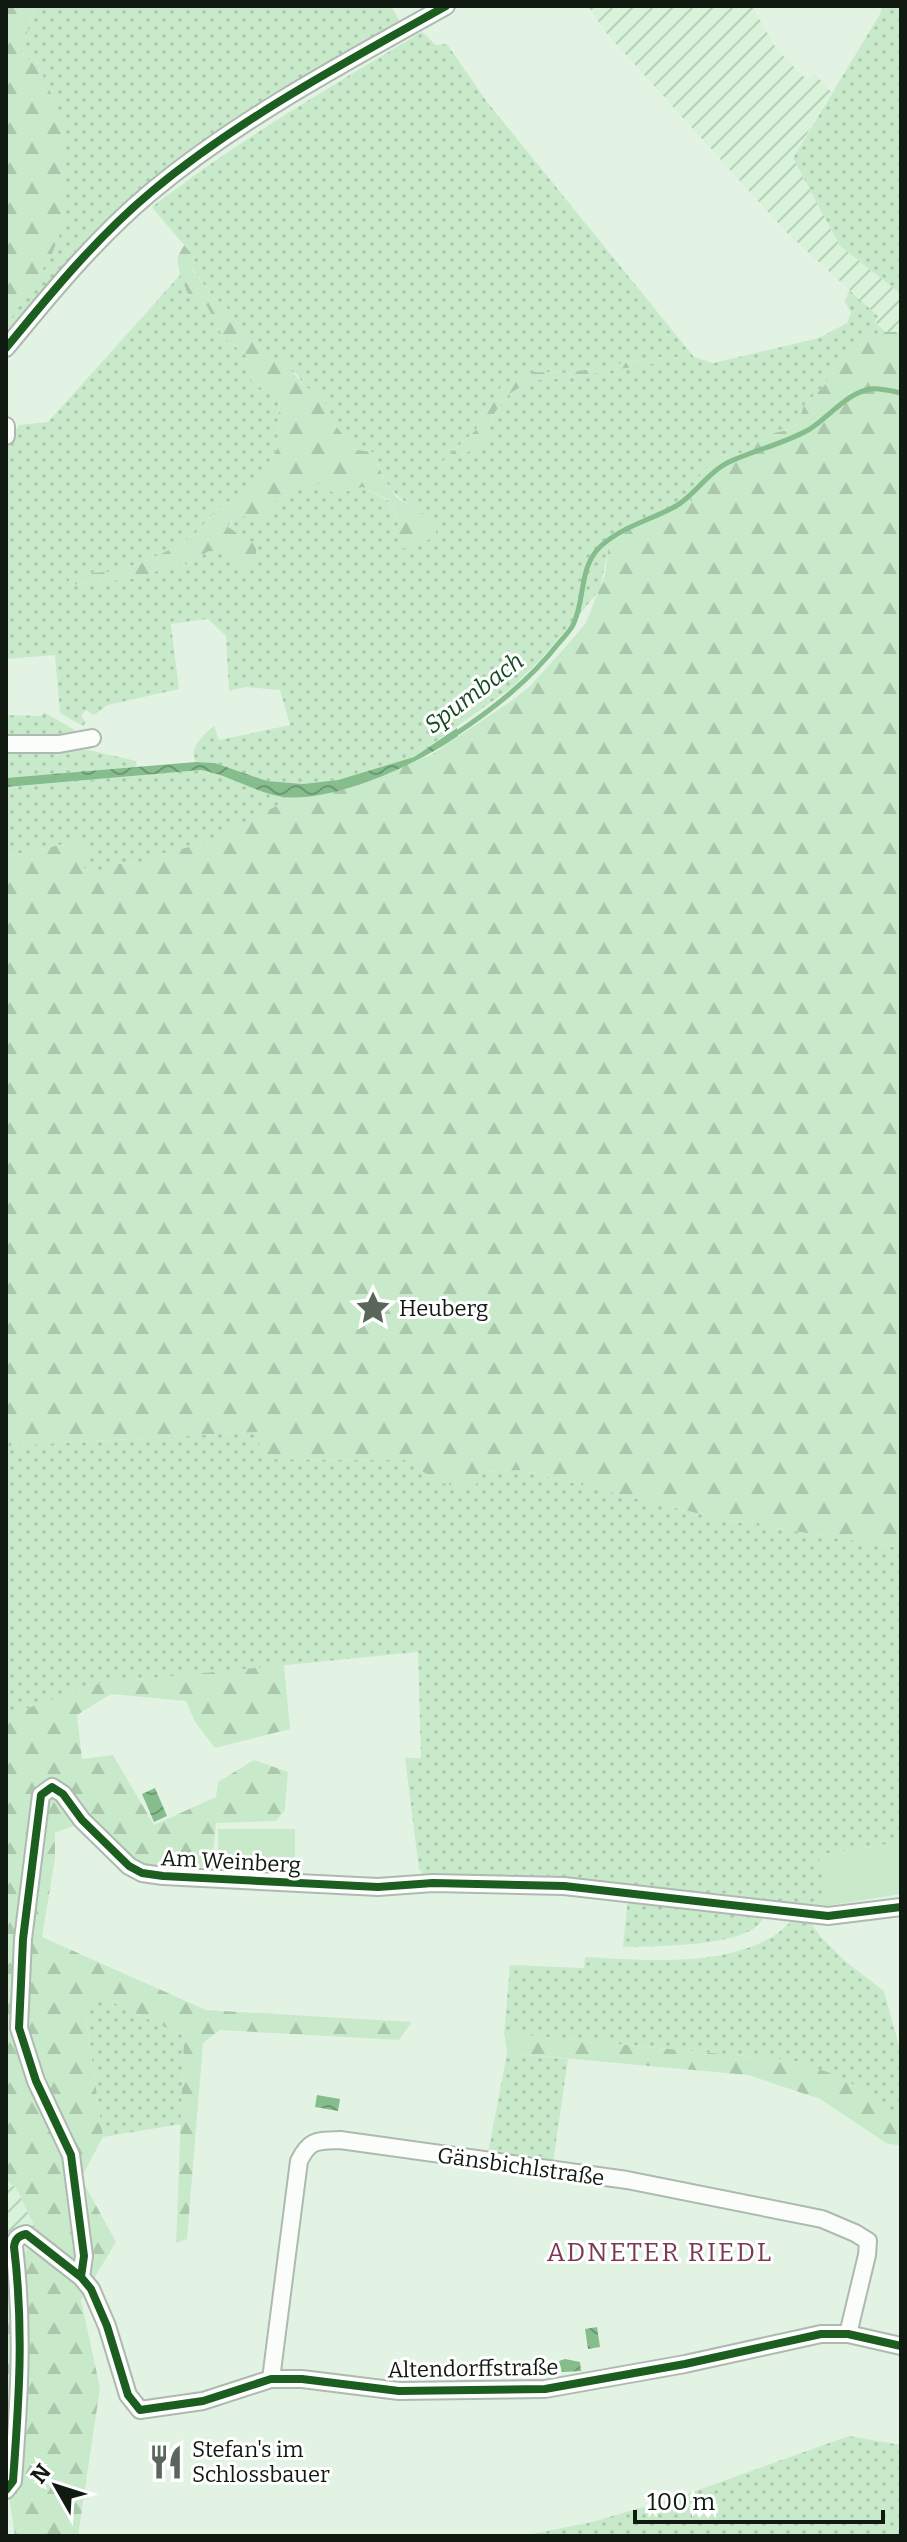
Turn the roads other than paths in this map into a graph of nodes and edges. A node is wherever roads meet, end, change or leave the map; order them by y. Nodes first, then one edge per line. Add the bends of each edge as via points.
1 (446, 6) edge
2 (6, 348) edge
3 (6, 426) edge
4 (6, 436) edge
5 (92, 738) dead end
6 (6, 744) edge
7 (901, 1907) edge
8 (81, 2277) junction
9 (848, 2334) junction
10 (901, 2346) edge
11 (271, 2379) junction
12 (6, 2490) edge

1 - 2 street via 187,163 116,223
3 - 4 street
5 - 6 street
7 - 8 street, Am Weinberg via 828,1916 564,1886 378,1887 153,1875 129,1866 52,1787 41,1795 23,1939 19,2028 36,2081 71,2155 84,2256
8 - 11 street, Altendorffstraße via 107,2326 128,2395 140,2410 203,2401
8 - 12 street via 32,2237 20,2235 15,2241 21,2393 13,2481
9 - 10 street, Altendorffstraße
9 - 11 street, Altendorffstraße via 821,2334 545,2389 399,2391
9 - 11 street, Gänsbichlstraße via 868,2241 822,2219 627,2180 318,2141 299,2161

